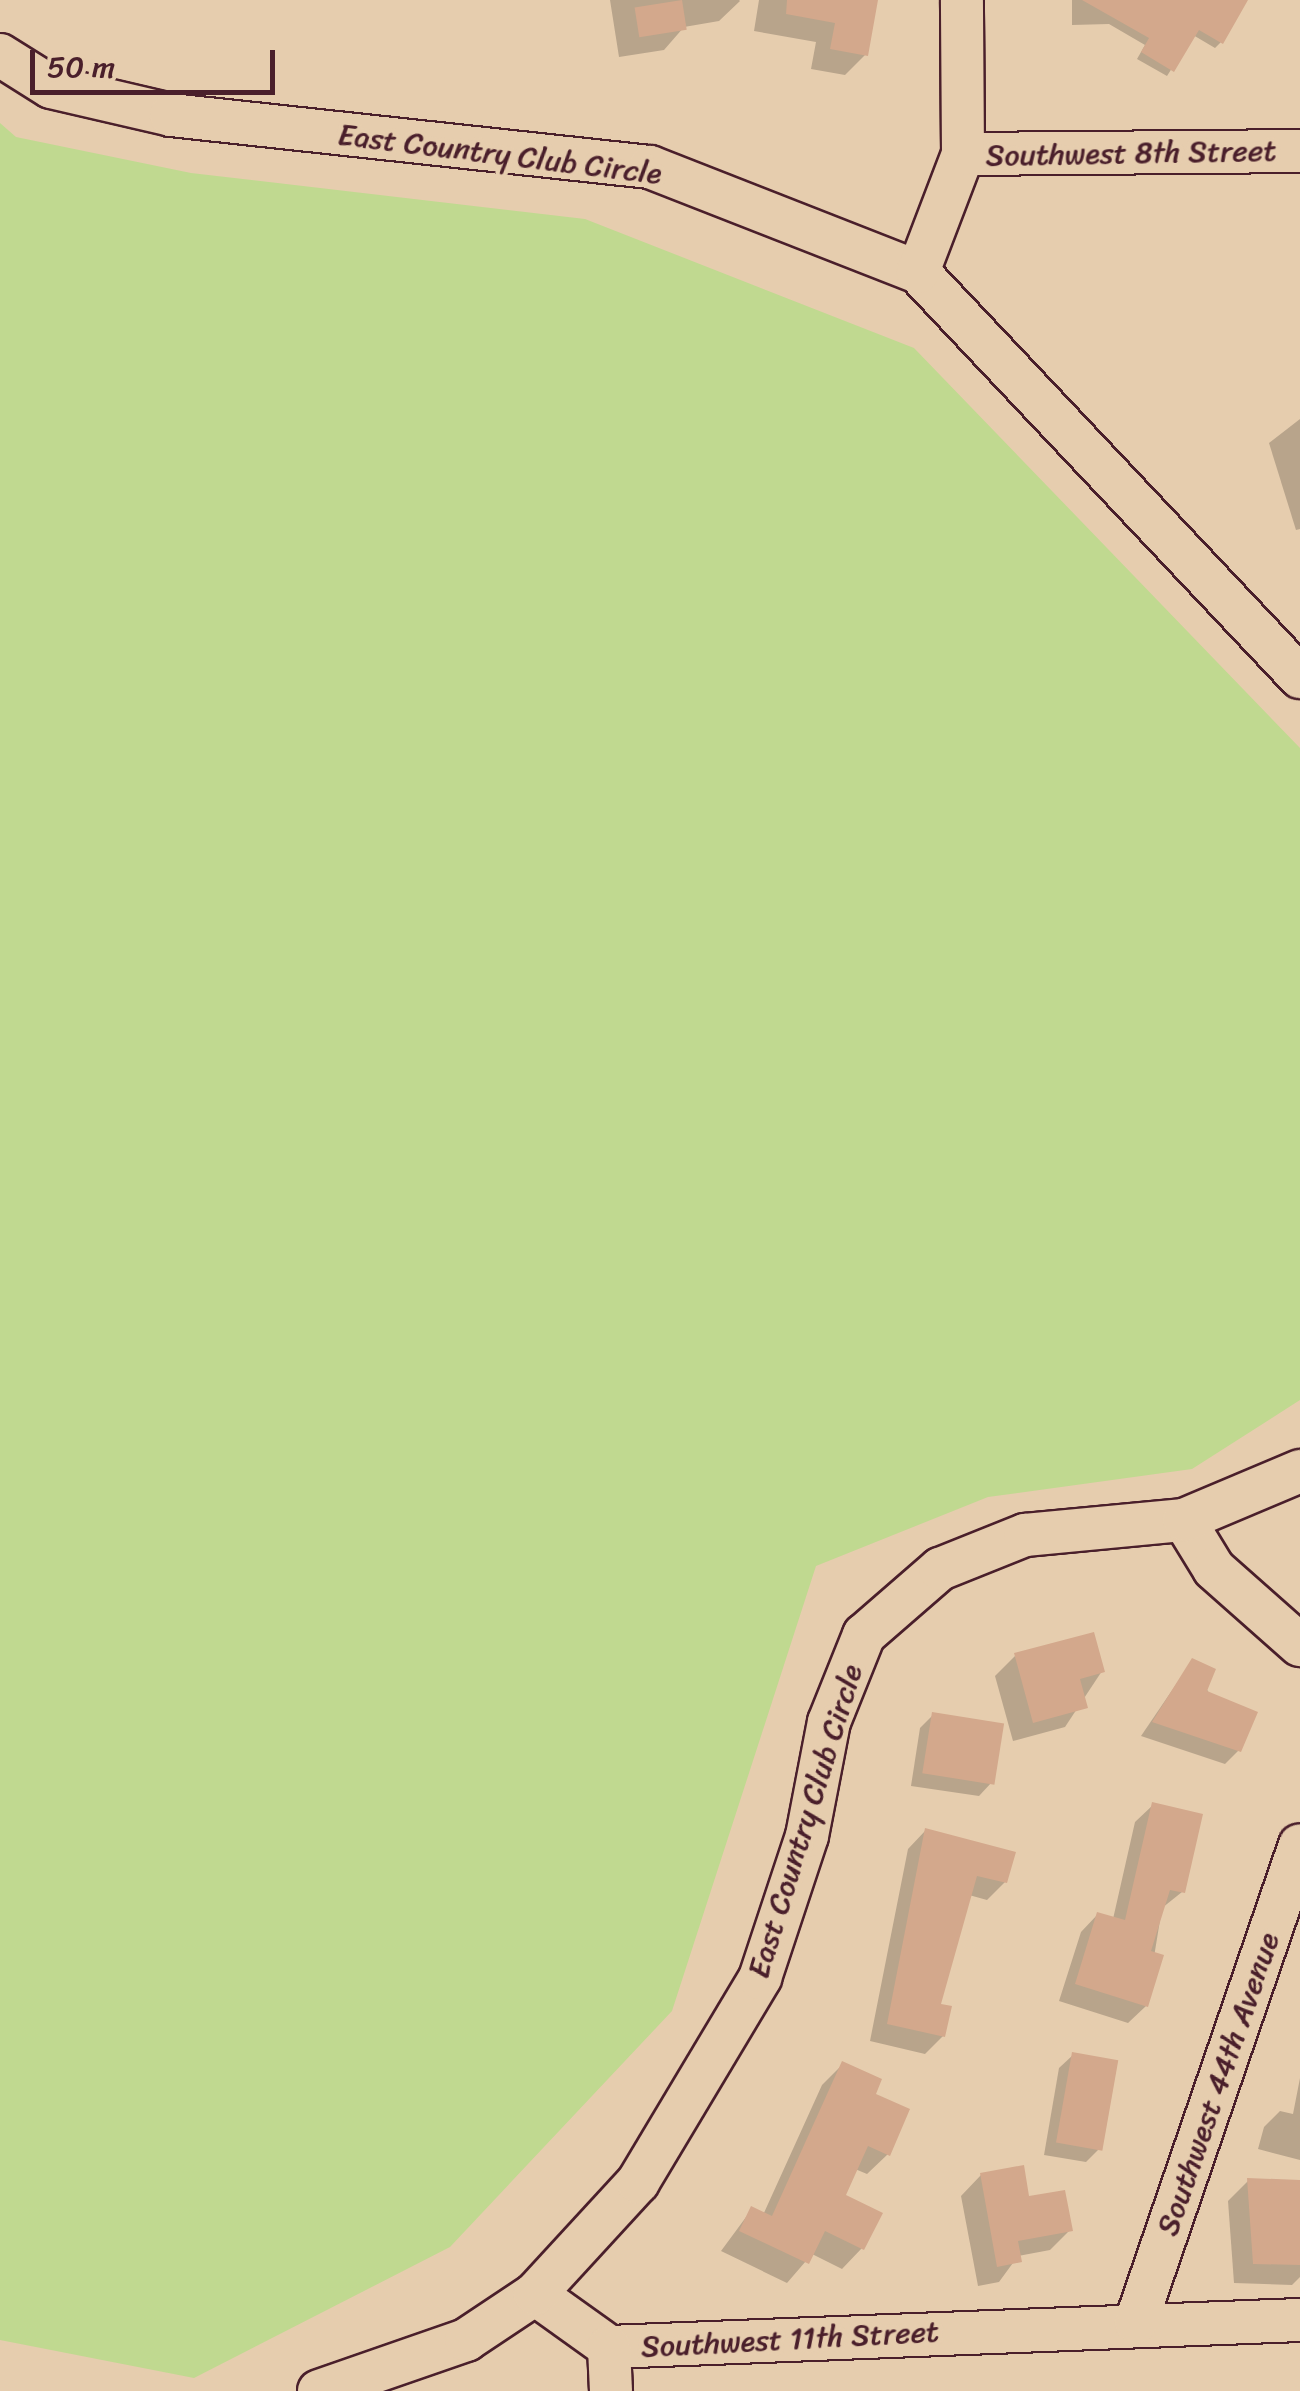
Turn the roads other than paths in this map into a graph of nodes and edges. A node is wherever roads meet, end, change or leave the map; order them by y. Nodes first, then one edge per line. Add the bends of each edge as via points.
1 (962, 0) edge
2 (0, 55) edge
3 (1300, 151) edge
4 (962, 154) junction
5 (918, 272) junction
6 (1300, 677) edge
7 (1300, 1472) edge
8 (1184, 1520) junction
9 (1300, 1645) edge
10 (1300, 1846) edge
11 (535, 2294) junction
12 (1300, 2320) edge
13 (1136, 2322) junction
14 (609, 2347) junction
15 (319, 2391) edge
16 (611, 2391) edge

1 - 4 street
2 - 5 street, East Country Club Circle via 51,87 170,114 650,168
3 - 4 street, Southwest 8th Street
4 - 5 street
5 - 6 street, East Country Club Circle
7 - 8 street, East Country Club Circle
8 - 9 street via 1214,1568
8 - 11 street, East Country Club Circle via 1025,1535 940,1568 864,1635 829,1722 807,1836 760,1978 638,2182
10 - 13 street, Southwest 44th Avenue
11 - 14 street, Southwest 11th Street
11 - 15 street via 466,2340
12 - 13 street, Southwest 11th Street
13 - 14 street, Southwest 11th Street
14 - 16 street

